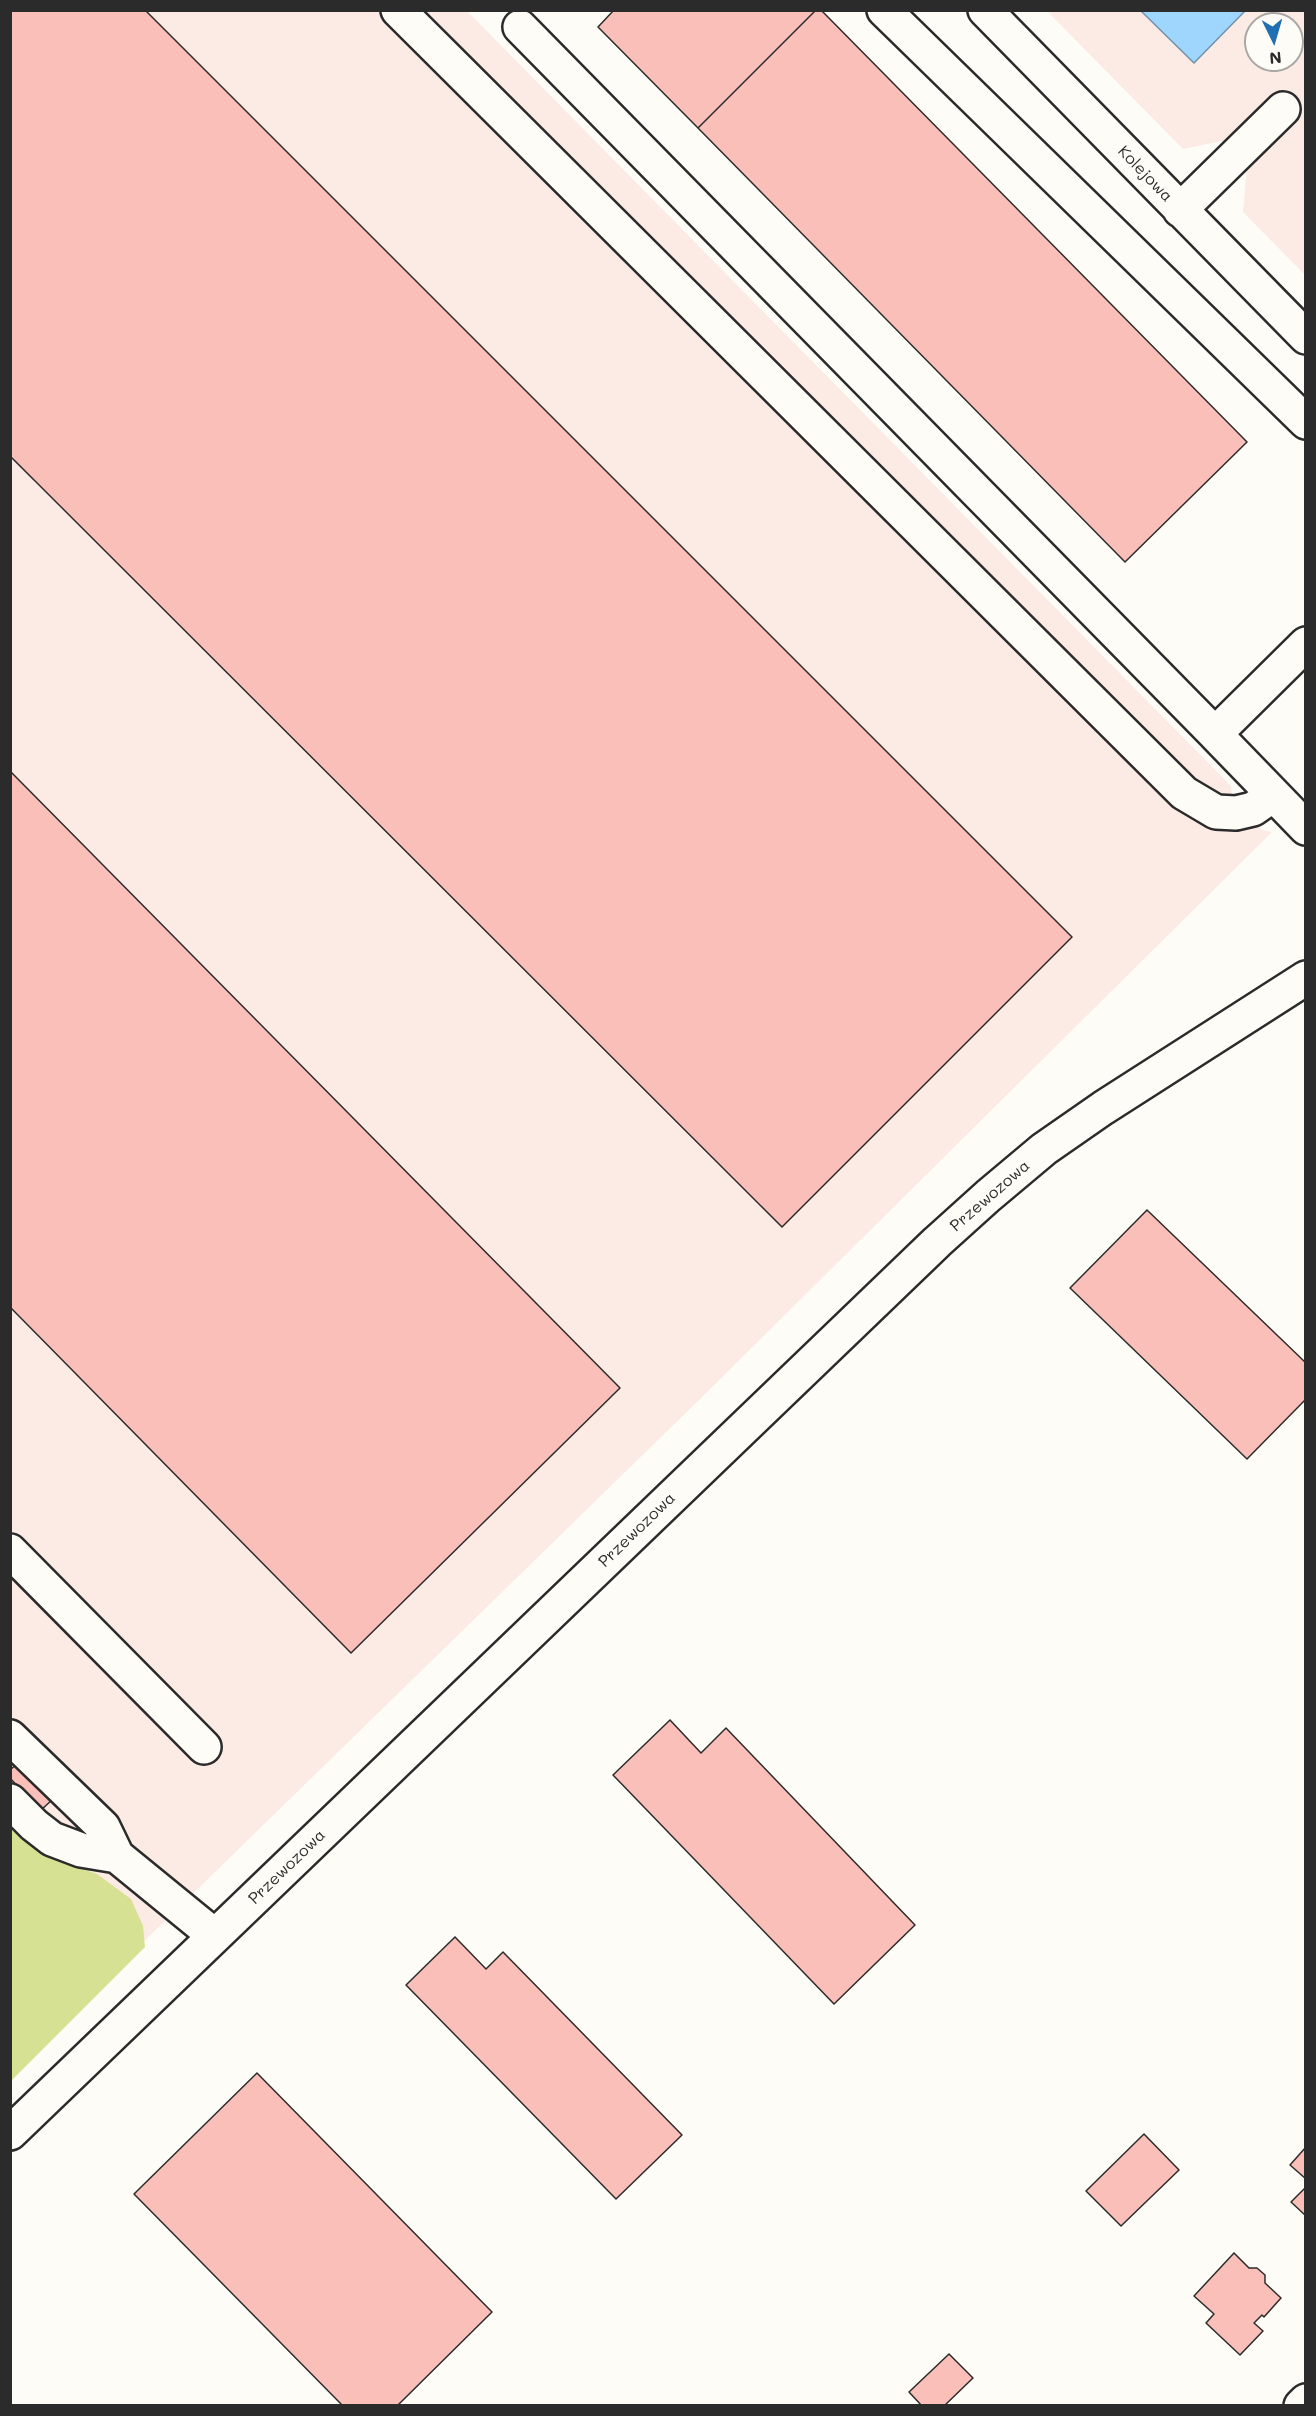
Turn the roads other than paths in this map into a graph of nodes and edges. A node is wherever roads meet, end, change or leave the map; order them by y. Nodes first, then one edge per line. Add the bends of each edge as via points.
1 (399, 10) edge
2 (884, 10) edge
3 (985, 10) edge
4 (520, 27) dead end
5 (1283, 109) dead end
6 (1180, 210) junction
7 (1305, 337) edge
8 (1305, 422) edge
9 (1305, 644) edge
10 (1215, 734) junction
11 (1273, 795) junction
12 (1305, 828) edge
13 (1305, 978) edge
14 (10, 1551) edge
15 (10, 1737) edge
16 (204, 1747) dead end
17 (10, 1801) edge
18 (117, 1856) junction
19 (215, 1936) junction
20 (10, 2133) edge
21 (1305, 2401) edge
22 (1301, 2406) edge

1 - 11 street via 1184,794 1216,812 1236,813 1253,809
2 - 8 street
3 - 6 street, Kolejowa
4 - 10 street
5 - 6 street
6 - 7 street, Kolejowa
9 - 10 street
10 - 11 street
11 - 12 street
13 - 19 street, Przewozowa via 1103,1108 987,1196
14 - 16 street
15 - 18 street via 103,1827
17 - 18 street via 52,1839 88,1852
18 - 19 street
19 - 20 street, Przewozowa
21 - 22 street

